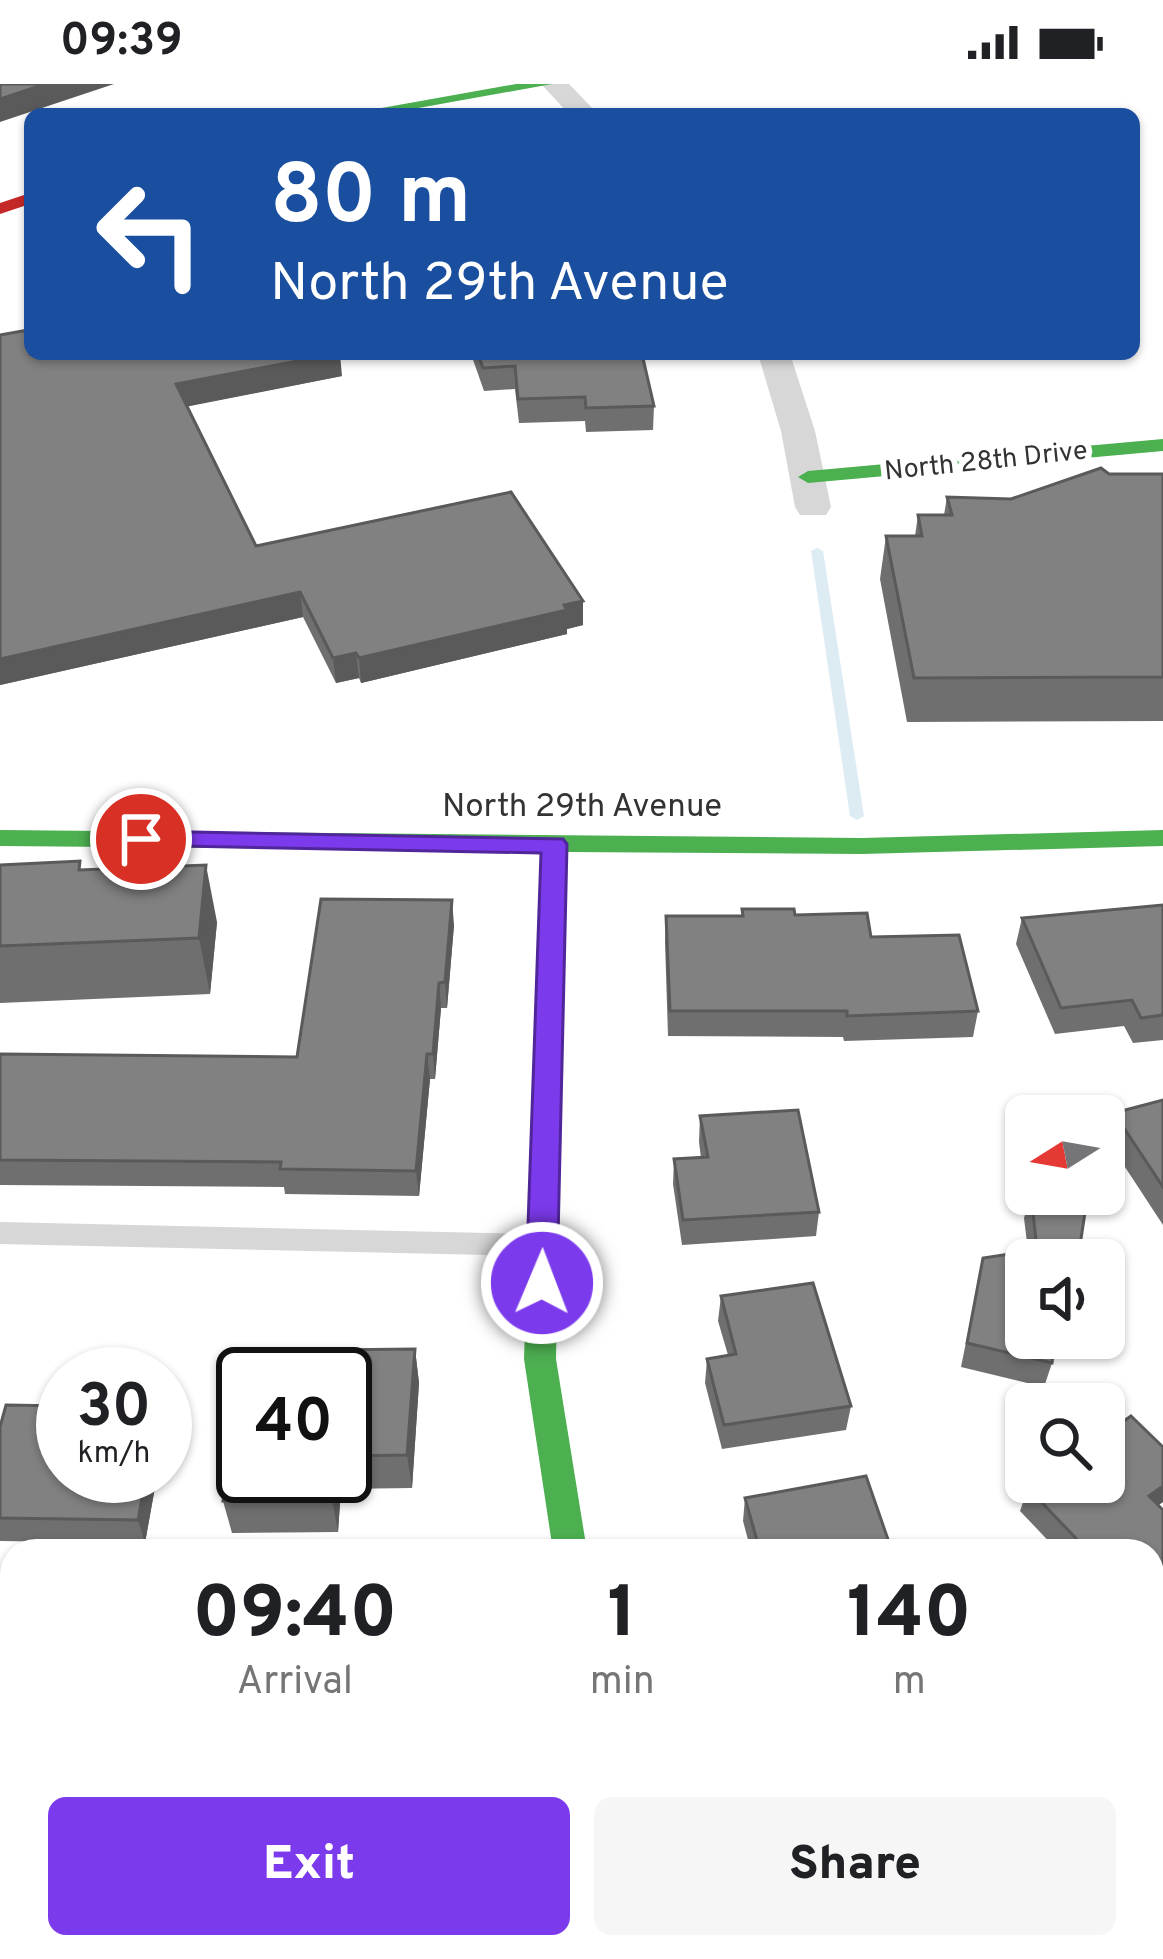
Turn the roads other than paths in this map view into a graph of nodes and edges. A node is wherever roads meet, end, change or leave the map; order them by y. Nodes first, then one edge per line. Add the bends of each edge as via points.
1 (544, 84) edge
2 (554, 84) edge
3 (394, 108) edge
4 (578, 108) edge
5 (776, 360) edge
6 (1163, 445) edge
7 (810, 492) joint
8 (0, 838) edge
9 (1163, 838) edge
10 (554, 844) junction
11 (0, 1233) edge
12 (542, 1246) junction
13 (568, 1539) edge

1 - 3 street
2 - 4 street
5 - 7 street
6 - 7 street, North 28th Drive
8 - 10 street, North 29th Avenue
9 - 10 street, North 29th Avenue
10 - 12 street
11 - 12 lane
12 - 13 street via 540,1360

